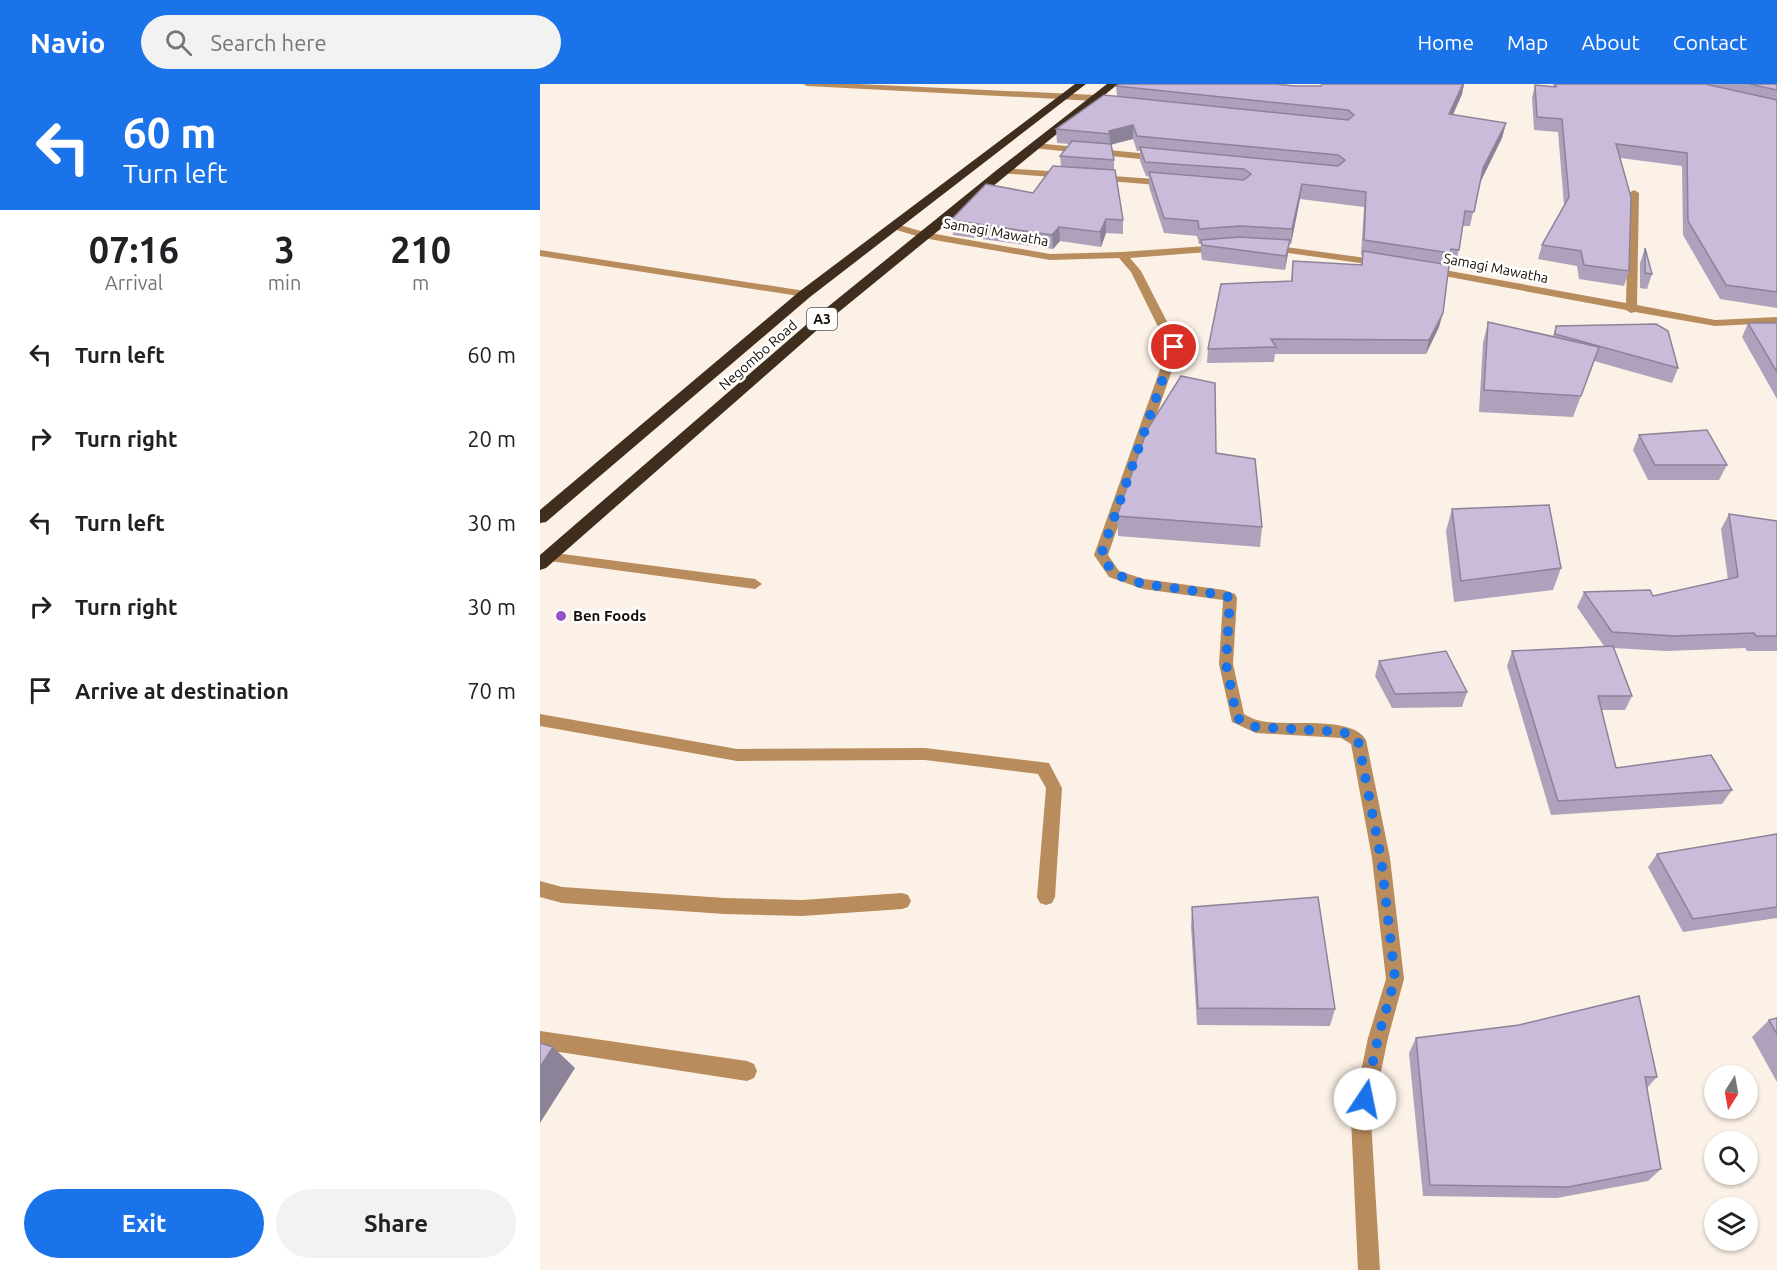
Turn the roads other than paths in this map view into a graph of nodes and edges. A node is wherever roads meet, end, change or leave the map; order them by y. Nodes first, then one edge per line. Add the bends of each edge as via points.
1 (807, 84) edge
2 (1082, 84) edge
3 (1113, 84) edge
4 (1065, 97) junction
5 (1096, 101) junction
6 (1035, 146) junction
7 (1174, 159) edge
8 (1002, 171) junction
9 (1071, 176) edge
10 (1082, 177) edge
11 (1185, 184) edge
12 (1634, 193) dead end
13 (893, 226) junction
14 (923, 235) junction
15 (1227, 247) edge
16 (1262, 247) edge
17 (540, 253) edge
18 (1122, 255) junction
19 (1394, 265) edge
20 (1416, 268) edge
21 (805, 294) junction
22 (1631, 309) junction
23 (1777, 320) edge
24 (540, 518) edge
25 (544, 561) edge
26 (755, 584) dead end
27 (540, 720) edge
28 (540, 889) edge
29 (1046, 897) dead end
30 (902, 901) dead end
31 (540, 1040) edge
32 (747, 1071) dead end
33 (1369, 1270) edge

1 - 4 street
2 - 4 highway, Negombo Road / A3
3 - 5 highway, Negombo Road / A3
4 - 5 street
4 - 13 highway, Negombo Road / A3
5 - 6 highway, Negombo Road / A3
6 - 7 street
6 - 8 highway, Negombo Road / A3
8 - 9 street
8 - 14 highway, Negombo Road / A3
10 - 11 street
12 - 22 street
13 - 14 street, Samagi Mawatha
13 - 21 highway, Negombo Road / A3
14 - 18 street, Samagi Mawatha via 1050,257
14 - 25 highway, Negombo Road / A3
15 - 18 street, Samagi Mawatha
16 - 19 street
17 - 21 street
18 - 33 street via 1136,271 1174,347 1101,555 1114,574 1143,584 1230,598 1226,664 1237,718 1256,727 1343,732 1358,740 1381,858 1395,979 1361,1119
20 - 22 street, Samagi Mawatha
21 - 24 highway, Negombo Road / A3
22 - 23 street, Samagi Mawatha via 1714,323
25 - 26 street
27 - 29 street via 737,755 925,754 1043,768 1054,788
28 - 30 street via 562,895 725,906 802,908
31 - 32 street

